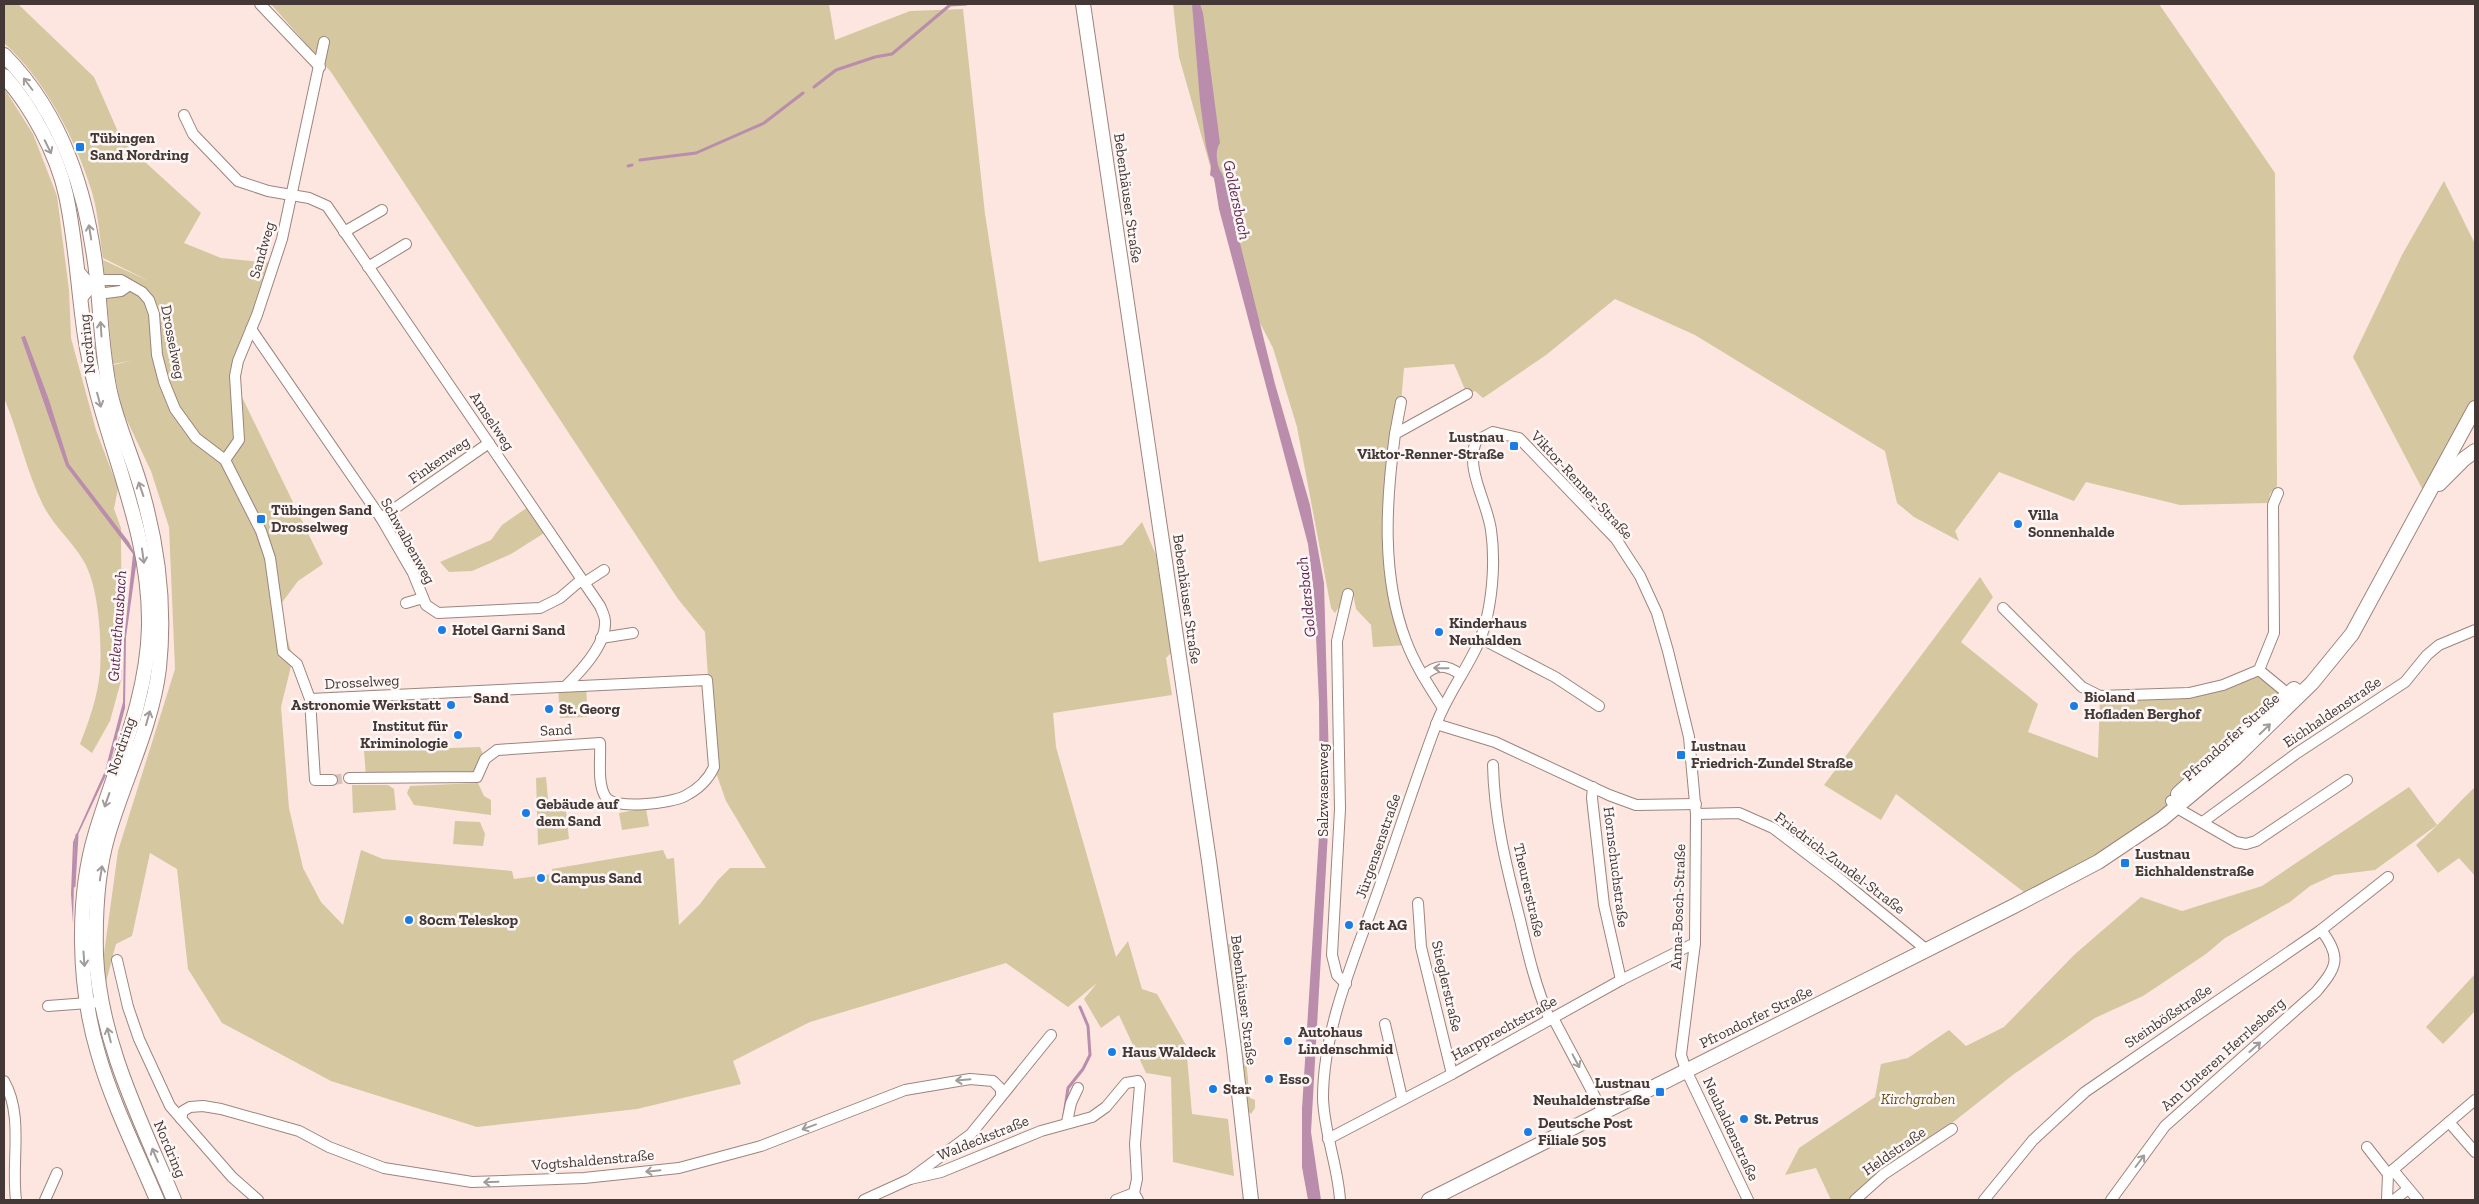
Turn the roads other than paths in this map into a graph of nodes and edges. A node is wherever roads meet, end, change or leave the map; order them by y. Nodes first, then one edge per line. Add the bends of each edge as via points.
1 (260, 4) edge
2 (1083, 4) edge
3 (324, 42) dead end
4 (4, 56) edge
5 (320, 67) junction
6 (4, 76) edge
7 (184, 115) dead end
8 (291, 195) junction
9 (382, 210) dead end
10 (344, 232) junction
11 (406, 244) dead end
12 (76, 267) junction
13 (368, 267) junction
14 (95, 287) junction
15 (80, 301) junction
16 (251, 329) junction
17 (1467, 394) dead end
18 (1401, 402) dead end
19 (2474, 415) edge
20 (1395, 434) junction
21 (489, 443) junction
22 (2475, 451) edge
23 (225, 460) junction
24 (2278, 493) dead end
25 (2427, 498) junction
26 (381, 518) junction
27 (604, 570) dead end
28 (583, 582) junction
29 (1348, 594) dead end
30 (423, 598) junction
31 (406, 603) dead end
32 (2003, 608) dead end
33 (2475, 630) edge
34 (633, 633) dead end
35 (601, 638) junction
36 (1480, 638) junction
37 (2259, 670) junction
38 (1461, 675) junction
39 (1422, 676) junction
40 (566, 686) junction
41 (2292, 697) junction
42 (310, 699) junction
43 (1599, 706) dead end
44 (1443, 708) junction
45 (1436, 724) junction
46 (1494, 765) dead end
47 (714, 767) joint
48 (349, 778) tunnel mouth
49 (332, 780) tunnel mouth
50 (2347, 780) dead end
51 (1595, 788) junction
52 (2174, 804) junction
53 (1696, 809) junction
54 (2204, 821) junction
55 (2388, 877) dead end
56 (1418, 903) dead end
57 (2321, 930) junction
58 (1695, 943) junction
59 (1928, 951) junction
60 (117, 960) dead end
61 (1621, 980) junction
62 (1346, 984) junction
63 (94, 1003) junction
64 (48, 1006) dead end
65 (1552, 1019) junction
66 (1385, 1024) dead end
67 (1051, 1035) dead end
68 (1686, 1070) junction
69 (1452, 1074) junction
70 (4, 1081) edge
71 (1078, 1088) dead end
72 (1001, 1096) junction
73 (1402, 1098) junction
74 (2475, 1100) edge
75 (1603, 1112) junction
76 (181, 1118) junction
77 (1067, 1122) junction
78 (2449, 1122) junction
79 (1952, 1129) dead end
80 (1328, 1139) junction
81 (2366, 1147) dead end
82 (2475, 1152) edge
83 (2390, 1172) junction
84 (57, 1173) dead end
85 (910, 1179) junction
86 (1339, 1184) junction
87 (2408, 1189) junction
88 (1136, 1196) edge
89 (16, 1200) edge
90 (45, 1200) edge
91 (157, 1200) edge
92 (174, 1200) edge
93 (258, 1200) edge
94 (864, 1200) edge
95 (1116, 1200) edge
96 (1251, 1200) edge
97 (1340, 1200) edge
98 (1346, 1200) edge
99 (1428, 1200) edge
100 (1748, 1200) edge
101 (1855, 1200) edge
102 (1984, 1200) edge
103 (2111, 1200) edge
104 (2387, 1200) edge
105 (2394, 1200) edge
106 (2418, 1200) edge

1 - 5 street
2 - 96 street, Bebenhäuser Straße via 1220,944
3 - 5 street, Sandweg
14 -> 4 street, Nordring via 82,190 65,145 41,101
5 - 8 street, Sandweg
6 -> 12 street, Nordring via 29,110 50,150 66,194
7 - 8 street, Amselweg via 193,134 238,181
8 - 10 street, Amselweg via 327,206
8 - 16 street, Sandweg via 282,239
9 - 10 street
10 - 13 street, Amselweg
11 - 13 street
12 - 14 street
12 - 15 street, Nordring
13 - 21 street, Amselweg
14 - 15 street, Nordring
14 - 23 street, Drosselweg via 115,279 142,292 149,300 154,314 157,356 175,409 196,438
63 -> 14 street, Nordring via 96,928 106,839 153,702 162,633 161,592 154,542 143,493 112,404 103,363
15 -> 63 street, Nordring via 90,365 102,414 130,498 149,593 149,631 141,698 95,834 86,879 82,926
16 - 23 street, Sandweg via 235,376 239,440
16 - 26 street, Schwalbenweg
17 - 20 street
18 - 20 street
19 - 25 street, Pfrondorfer Straße
20 - 39 street via 1389,564 1406,640
21 - 26 street, Finkenweg
21 - 28 street, Amselweg
22 - 25 street
23 - 42 street, Drosselweg via 254,515 270,558 283,652 297,664
24 - 37 street via 2273,505 2274,633
25 - 41 street, Pfrondorfer Straße via 2352,634
26 - 30 street, Schwalbenweg via 413,573
27 - 28 street, Schwalbenweg
28 - 30 street, Schwalbenweg via 540,608 438,613 426,605
28 - 35 street, Amselweg via 600,606 604,618 606,626
29 - 62 street, Salzwasenweg via 1337,641 1340,809 1332,955 1337,975
30 - 31 street
32 - 37 street via 2082,687 2100,696 2189,693 2223,685
33 - 54 street, Eichhaldenstraße via 2439,645 2405,682 2297,753
34 - 35 street
35 - 40 street, Amselweg via 587,664
36 - 38 street, Jürgensenstraße
36 - 43 street via 1556,676
36 - 53 street, Viktor-Renner-Straße via 1488,609 1493,553 1486,503 1472,460 1476,441 1493,432 1519,438 1616,539 1640,576 1657,613 1674,673 1689,737
37 - 41 street
38 -> 39 street via 1444,666 1432,668
38 - 44 street, Jürgensenstraße
39 - 44 street
40 - 42 street, Drosselweg
40 - 47 street, Drosselweg via 707,680
41 - 52 street, Pfrondorfer Straße via 2235,758
42 - 49 street via 315,780
44 - 45 street, Jürgensenstraße
45 - 51 street via 1495,742
45 - 62 street, Jürgensenstraße
46 - 65 street, Theurerstraße via 1494,802 1507,870 1535,977
47 - 48 street, Sand via 697,789 683,797 622,804 611,803 602,788 600,743 497,750 485,759 477,777
50 - 54 street via 2251,844 2238,843
51 - 53 street, Friedrich-Zundel-Straße via 1636,805
51 - 61 street, Hornschuchstraße via 1592,798 1604,905
52 - 54 street
52 - 59 street, Pfrondorfer Straße via 2098,862
53 - 58 street, Anna-Bosch-Straße
53 - 59 street, Friedrich-Zundel-Straße via 1739,814 1773,828
55 - 57 street, Steinbößstraße
56 - 69 street, Stieglerstraße via 1421,948
57 - 102 street, Steinbößstraße via 2085,1092 2033,1140
103 -> 57 street, Am Unteren Herrlesberg via 2165,1126 2316,992 2332,972 2335,965 2332,946
58 - 61 street, Harpprechtstraße
58 - 68 street, Anna-Bosch-Straße via 1681,1050
59 - 68 street, Pfrondorfer Straße
60 - 76 street via 139,1039 170,1106
61 - 65 street, Harpprechtstraße
62 - 80 street, Jürgensenstraße via 1325,1071
63 - 64 street
63 - 91 street, Nordring via 98,1053
92 -> 63 street, Nordring
65 - 69 street, Harpprechtstraße
65 -> 75 street, Theurerstraße
66 - 73 street
67 - 72 street
68 - 75 street, Pfrondorfer Straße
68 - 100 street, Neuhaldenstraße
69 - 73 street, Harpprechtstraße
70 - 89 street via 15,1113 13,1176
71 - 77 street
72 -> 76 street, Vogtshaldenstraße via 1001,1089 993,1081 945,1082 905,1090 761,1146 679,1168 584,1178 472,1182 384,1168 299,1131 221,1109 190,1107 182,1111
72 - 85 street via 971,1134
73 - 80 street, Harpprechtstraße
74 - 78 street
75 - 99 street, Pfrondorfer Straße
76 - 93 street via 232,1177
77 - 85 street, Waldeckstraße via 941,1172
77 - 88 street, Waldeckstraße via 1092,1117 1106,1108 1126,1083 1138,1081 1134,1144
78 - 82 street
78 - 83 street
79 - 101 street, Heldstraße via 1884,1174
80 - 86 street, Jürgensenstraße
81 - 83 street
83 - 87 street
83 - 104 street
84 - 90 street
85 - 94 street
86 - 97 street, Jürgensenstraße
86 - 98 street, Jürgensenstraße
87 - 105 street
87 - 106 street
88 - 95 street

